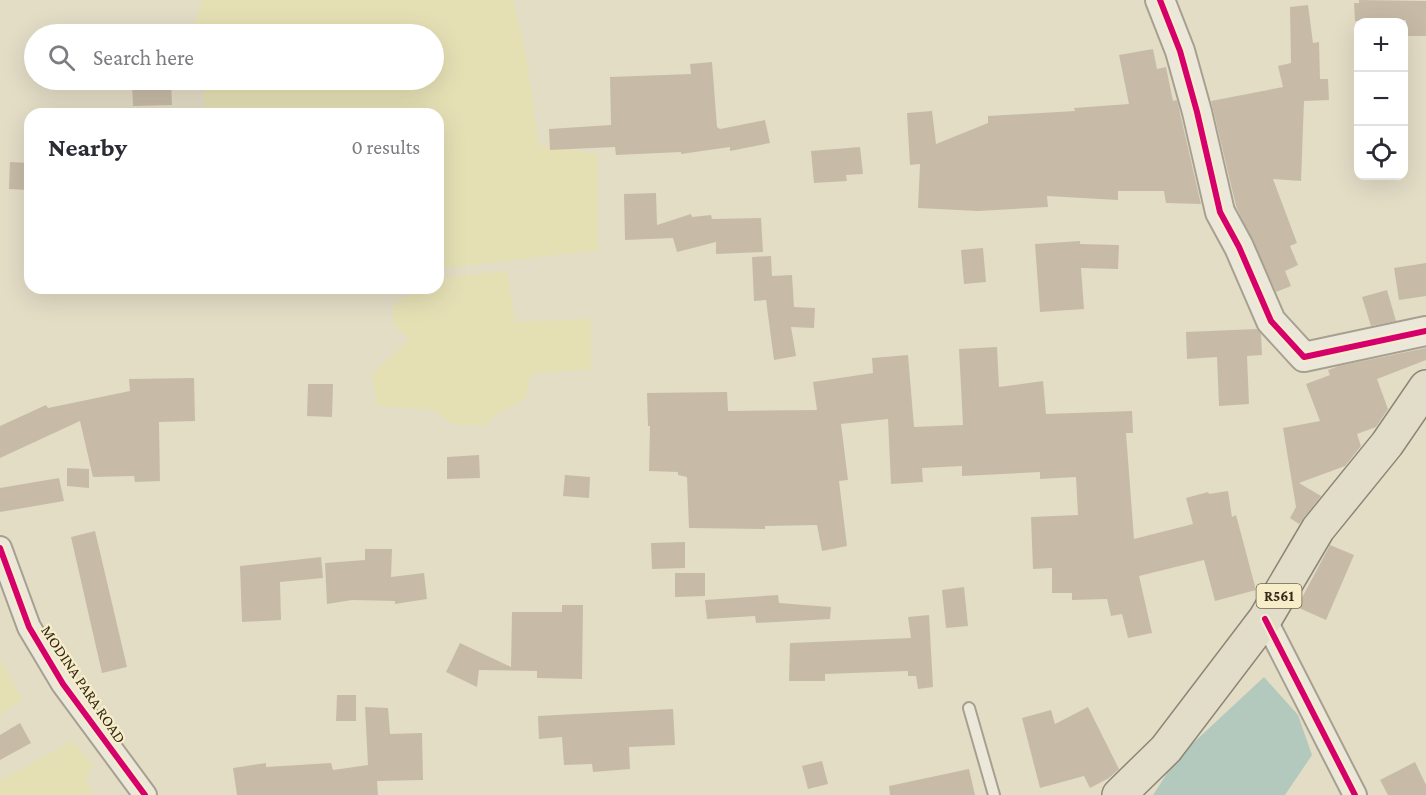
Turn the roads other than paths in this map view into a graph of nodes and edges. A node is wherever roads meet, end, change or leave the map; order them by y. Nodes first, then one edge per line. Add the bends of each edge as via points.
1 (1160, 0) edge
2 (1426, 331) edge
3 (1426, 387) edge
4 (0, 548) edge
5 (1265, 619) junction
6 (969, 708) dead end
7 (145, 795) edge
8 (994, 795) edge
9 (1119, 795) edge
10 (1355, 795) edge

1 - 2 street via 1180,51 1220,212 1271,321 1304,357
3 - 5 main road, R561 via 1387,444 1318,529
4 - 7 street, MODINA PARA ROAD via 29,627 63,684
5 - 9 main road, R561 via 1166,749
5 - 10 street
6 - 8 lane

